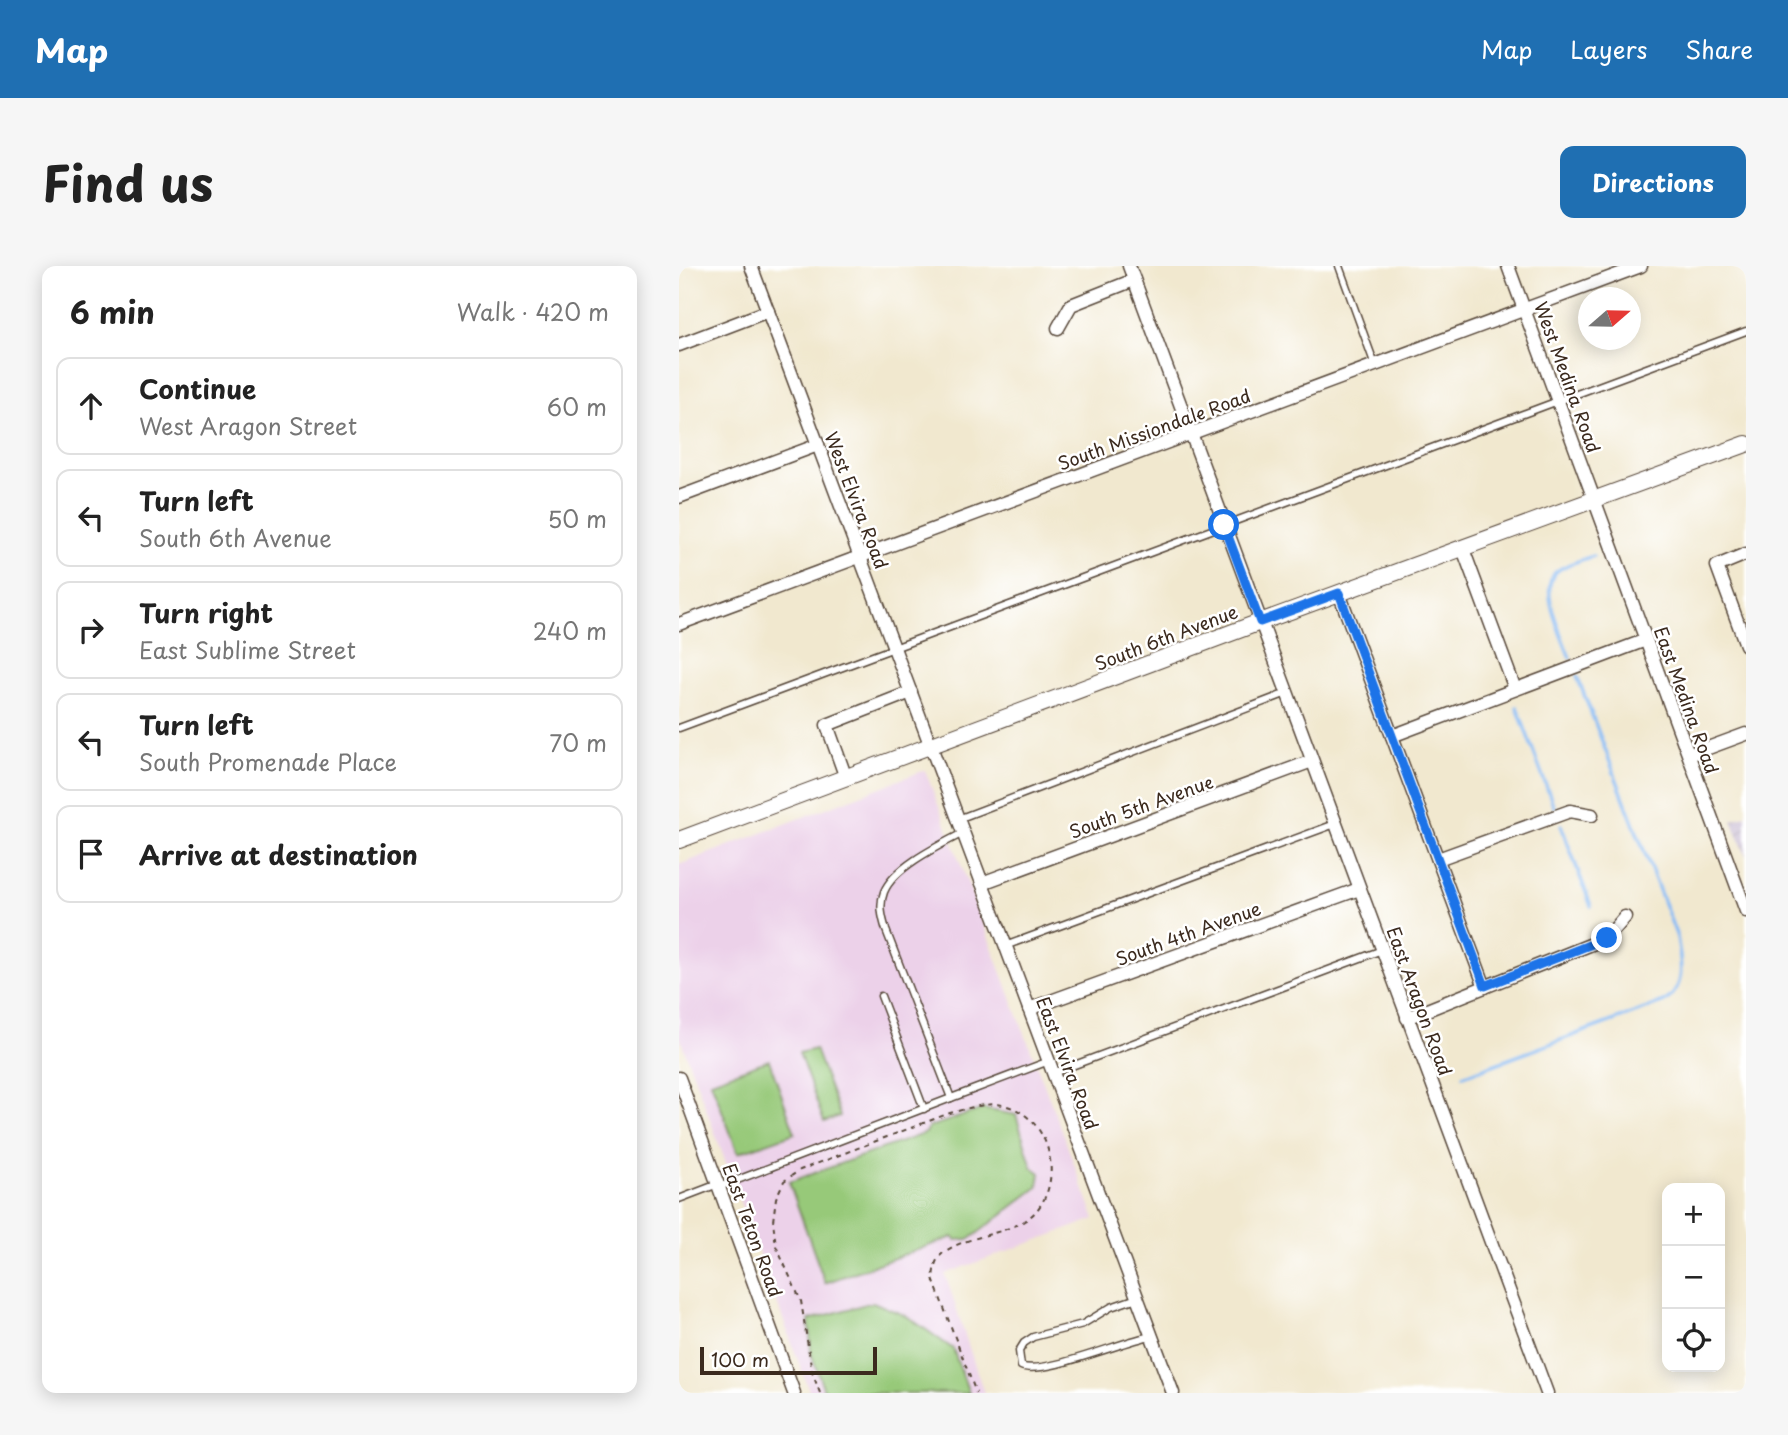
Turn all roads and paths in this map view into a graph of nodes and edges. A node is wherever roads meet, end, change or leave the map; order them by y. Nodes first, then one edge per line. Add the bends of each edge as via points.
1 (751, 266) edge
2 (1129, 266) edge
3 (1339, 266) edge
4 (1508, 266) edge
5 (1641, 266) edge
6 (1608, 272) edge
7 (1134, 280) junction
8 (1524, 310) junction
9 (768, 311) junction
10 (1058, 328) dead end
11 (1746, 331) edge
12 (679, 345) edge
13 (1375, 365) junction
14 (1558, 401) junction
15 (1191, 433) junction
16 (1746, 444) edge
17 (818, 445) junction
18 (679, 497) edge
19 (1595, 501) junction
20 (1224, 525) junction
21 (1463, 549) junction
22 (1746, 554) edge
23 (860, 557) junction
24 (1339, 593) junction
25 (1260, 622) junction
26 (679, 624) edge
27 (1646, 639) junction
28 (1746, 645) edge
29 (894, 648) junction
30 (1515, 689) junction
31 (911, 692) junction
32 (1287, 693) junction
33 (679, 728) edge
34 (1746, 734) edge
35 (1392, 736) junction
36 (931, 746) junction
37 (1689, 755) junction
38 (1312, 761) junction
39 (846, 778) junction
40 (1592, 815) dead end
41 (958, 818) junction
42 (1335, 824) junction
43 (963, 833) junction
44 (679, 840) edge
45 (1437, 859) junction
46 (982, 883) junction
47 (1359, 889) junction
48 (1746, 911) edge
49 (1625, 917) dead end
50 (1006, 946) junction
51 (1382, 950) junction
52 (1485, 986) junction
53 (881, 996) dead end
54 (1029, 1009) junction
55 (1407, 1018) junction
56 (1051, 1067) junction
57 (679, 1078) edge
58 (951, 1098) junction
59 (924, 1109) junction
60 (718, 1185) junction
61 (679, 1199) edge
62 (1137, 1298) junction
63 (1151, 1336) junction
64 (794, 1393) edge
65 (820, 1393) edge
66 (976, 1393) edge
67 (1173, 1393) edge
68 (1547, 1393) edge

1 - 9 street, West Elvira Road
2 - 7 street, East Aragon Road
3 - 13 lane
4 - 8 street, West Medina Road
5 - 6 street, South Missiondale Road
6 - 8 street, South Missiondale Road
7 - 10 street via 1071,305
7 - 15 street, East Aragon Road
8 - 13 street, South Missiondale Road
8 - 14 street, West Medina Road
9 - 12 street
9 - 17 street, West Elvira Road
11 - 14 lane
13 - 15 street, South Missiondale Road
14 - 19 street, West Medina Road
14 - 20 lane
15 - 20 street, East Aragon Road
15 - 23 street, South Missiondale Road
16 - 19 street, South 6th Avenue
17 - 18 street
17 - 23 street, West Elvira Road
19 - 21 street, South 6th Avenue
19 - 27 street, East Medina Road
20 - 25 street, East Aragon Road
20 - 29 lane
21 - 24 street, South 6th Avenue
21 - 30 street
22 - 28 street via 1717,566
23 - 26 street, South Missiondale Road
23 - 29 street, West Elvira Road
24 - 25 street, South 6th Avenue
24 - 35 street
25 - 32 street, East Aragon Road
25 - 36 street, South 6th Avenue
27 - 30 street
27 - 37 street, East Medina Road
29 - 31 street, West Elvira Road
29 - 33 lane
30 - 35 street
31 - 36 street, West Elvira Road
31 - 39 street via 827,725
32 - 38 street, East Aragon Road
32 - 41 lane
34 - 37 street
35 - 45 street
36 - 39 street, South 6th Avenue
36 - 41 street, East Elvira Road
37 - 48 street, East Medina Road
38 - 42 street, East Aragon Road
38 - 46 street, South 5th Avenue
39 - 44 street, South 6th Avenue
40 - 45 street via 1570,811
41 - 43 street, East Elvira Road
42 - 47 street, East Aragon Road
42 - 50 lane
43 - 46 street, East Elvira Road
43 - 58 lane via 897,875 889,884 881,912
45 - 52 street
46 - 50 street, East Elvira Road
47 - 51 street, East Aragon Road
47 - 54 street, South 4th Avenue
49 - 52 street via 1607,938
50 - 54 street, East Elvira Road
51 - 55 street, East Aragon Road
51 - 56 lane
52 - 55 street
53 - 59 lane
54 - 56 street, East Elvira Road
55 - 68 street, East Aragon Road
56 - 58 lane
56 - 62 street, East Elvira Road
57 - 60 street, East Teton Road
58 - 59 lane
59 - 60 lane
60 - 61 lane
60 - 64 street, East Teton Road
62 - 63 street, East Elvira Road
62 - 63 lane via 1083,1324 1033,1337 1019,1351 1021,1366 1029,1370 1062,1363
63 - 67 street, East Elvira Road
65 - 66 path via 812,1372 801,1301 776,1246 773,1222 784,1181 800,1170 950,1113 1003,1105 1025,1116 1041,1133 1051,1169 1038,1210 1025,1220 941,1254 934,1265 933,1279

